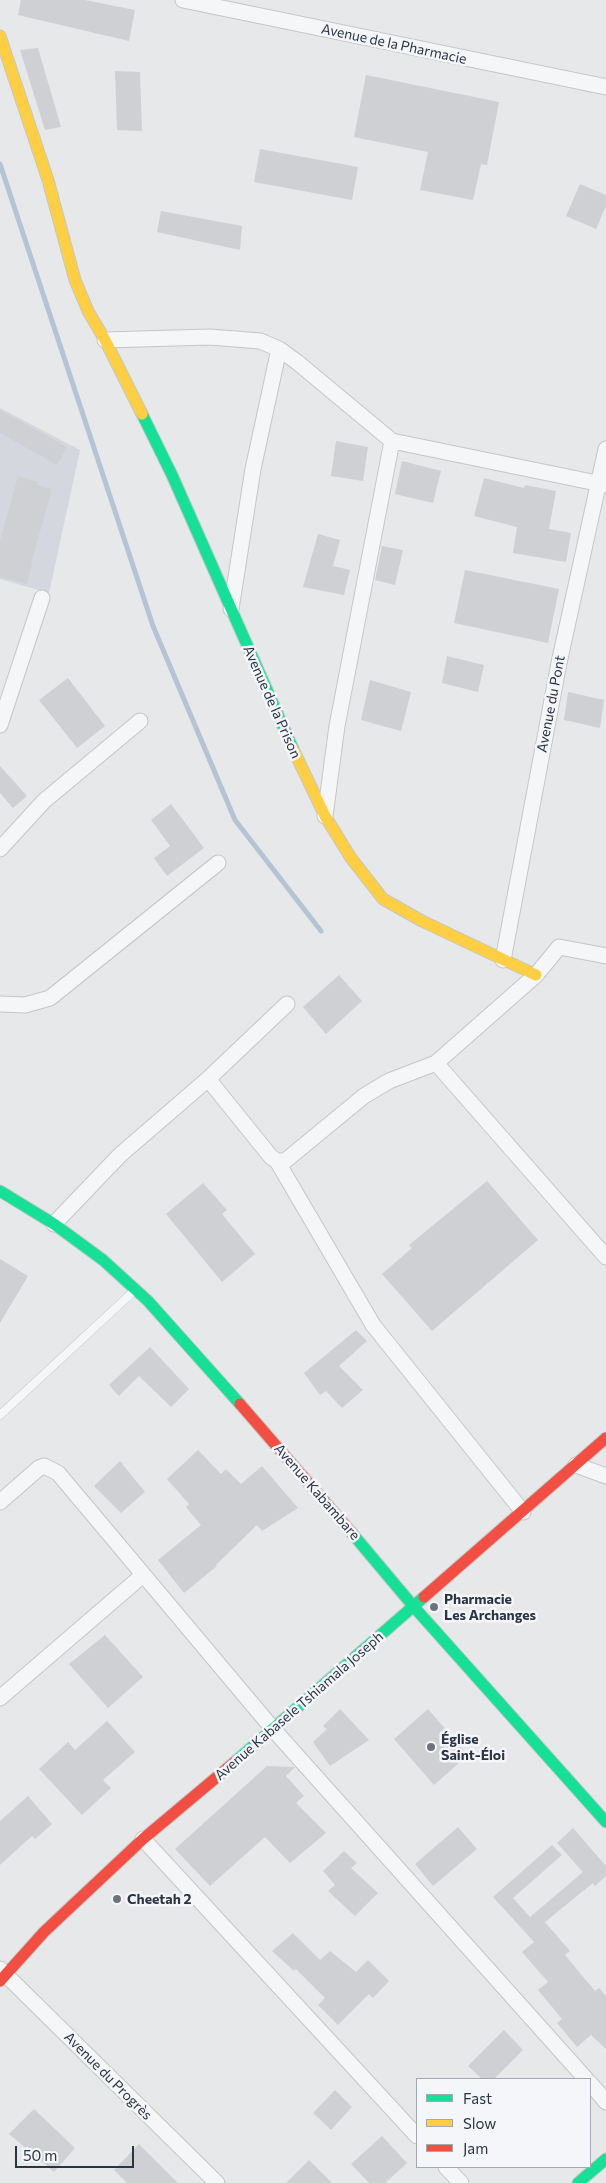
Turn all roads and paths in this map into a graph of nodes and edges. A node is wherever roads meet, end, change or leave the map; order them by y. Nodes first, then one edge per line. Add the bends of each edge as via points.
1 (183, 0) edge
2 (0, 36) edge
3 (606, 87) edge
4 (105, 340) junction
5 (279, 349) junction
6 (392, 441) junction
7 (606, 449) edge
8 (602, 484) edge
9 (42, 598) dead end
10 (231, 609) junction
11 (6, 684) edge
12 (140, 721) dead end
13 (0, 725) edge
14 (325, 816) junction
15 (0, 849) edge
16 (218, 863) dead end
17 (606, 956) edge
18 (503, 960) junction
19 (536, 975) junction
20 (0, 1004) edge
21 (286, 1004) dead end
22 (436, 1063) junction
23 (208, 1079) junction
24 (277, 1161) junction
25 (0, 1191) edge
26 (54, 1224) junction
27 (606, 1257) edge
28 (136, 1290) junction
29 (0, 1415) edge
30 (606, 1438) edge
31 (576, 1465) junction
32 (606, 1476) edge
33 (0, 1502) edge
34 (523, 1512) junction
35 (143, 1575) junction
36 (414, 1607) junction
37 (0, 1698) edge
38 (273, 1730) junction
39 (606, 1822) edge
40 (143, 1839) junction
41 (2, 1975) edge
42 (585, 2078) edge
43 (591, 2084) edge
44 (606, 2102) edge
45 (416, 2135) edge
46 (606, 2159) edge
47 (447, 2168) edge
48 (217, 2183) edge
49 (461, 2183) edge
50 (578, 2183) edge

1 - 3 street, Avenue de la Pharmacie
2 - 4 main road, Avenue de la Prison via 48,180 75,280
4 - 5 street via 210,337 260,341
4 - 10 main road, Avenue de la Prison via 172,475
5 - 6 street
5 - 10 street via 253,469
6 - 8 street
6 - 14 street via 336,726
7 - 8 street, Avenue du Pont
8 - 18 street, Avenue du Pont via 558,663
9 - 11 street
10 - 14 main road, Avenue de la Prison
11 - 13 street
12 - 15 street via 44,801
14 - 18 main road, Avenue de la Prison via 351,858 383,898 422,921
16 - 20 street via 50,998 25,1005
17 - 19 street via 559,948
18 - 19 main road, Avenue de la Prison
19 - 22 street
21 - 23 street
22 - 24 street via 372,1091 284,1160
22 - 27 street
23 - 24 street
23 - 26 street via 120,1155
24 - 34 street via 373,1325
25 - 26 main road, Avenue Kabambare
26 - 28 main road, Avenue Kabambare via 103,1260
28 - 29 lane
28 - 36 main road, Avenue Kabambare via 266,1433
30 - 31 main road, Avenue Kabasele Tshiamala Joseph
31 - 32 street
31 - 34 main road, Avenue Kabasele Tshiamala Joseph
33 - 35 street via 39,1468 49,1467 58,1473
34 - 36 main road, Avenue Kabasele Tshiamala Joseph
35 - 37 street
35 - 38 street
36 - 38 main road, Avenue Kabasele Tshiamala Joseph
36 - 39 main road, Avenue Kabambare
38 - 40 main road, Avenue Kabasele Tshiamala Joseph
38 - 42 street
40 - 41 main road, Avenue Kabasele Tshiamala Joseph
40 - 45 street
41 - 48 street, Avenue du Progrès
43 - 44 street
46 - 50 main road
47 - 49 street

